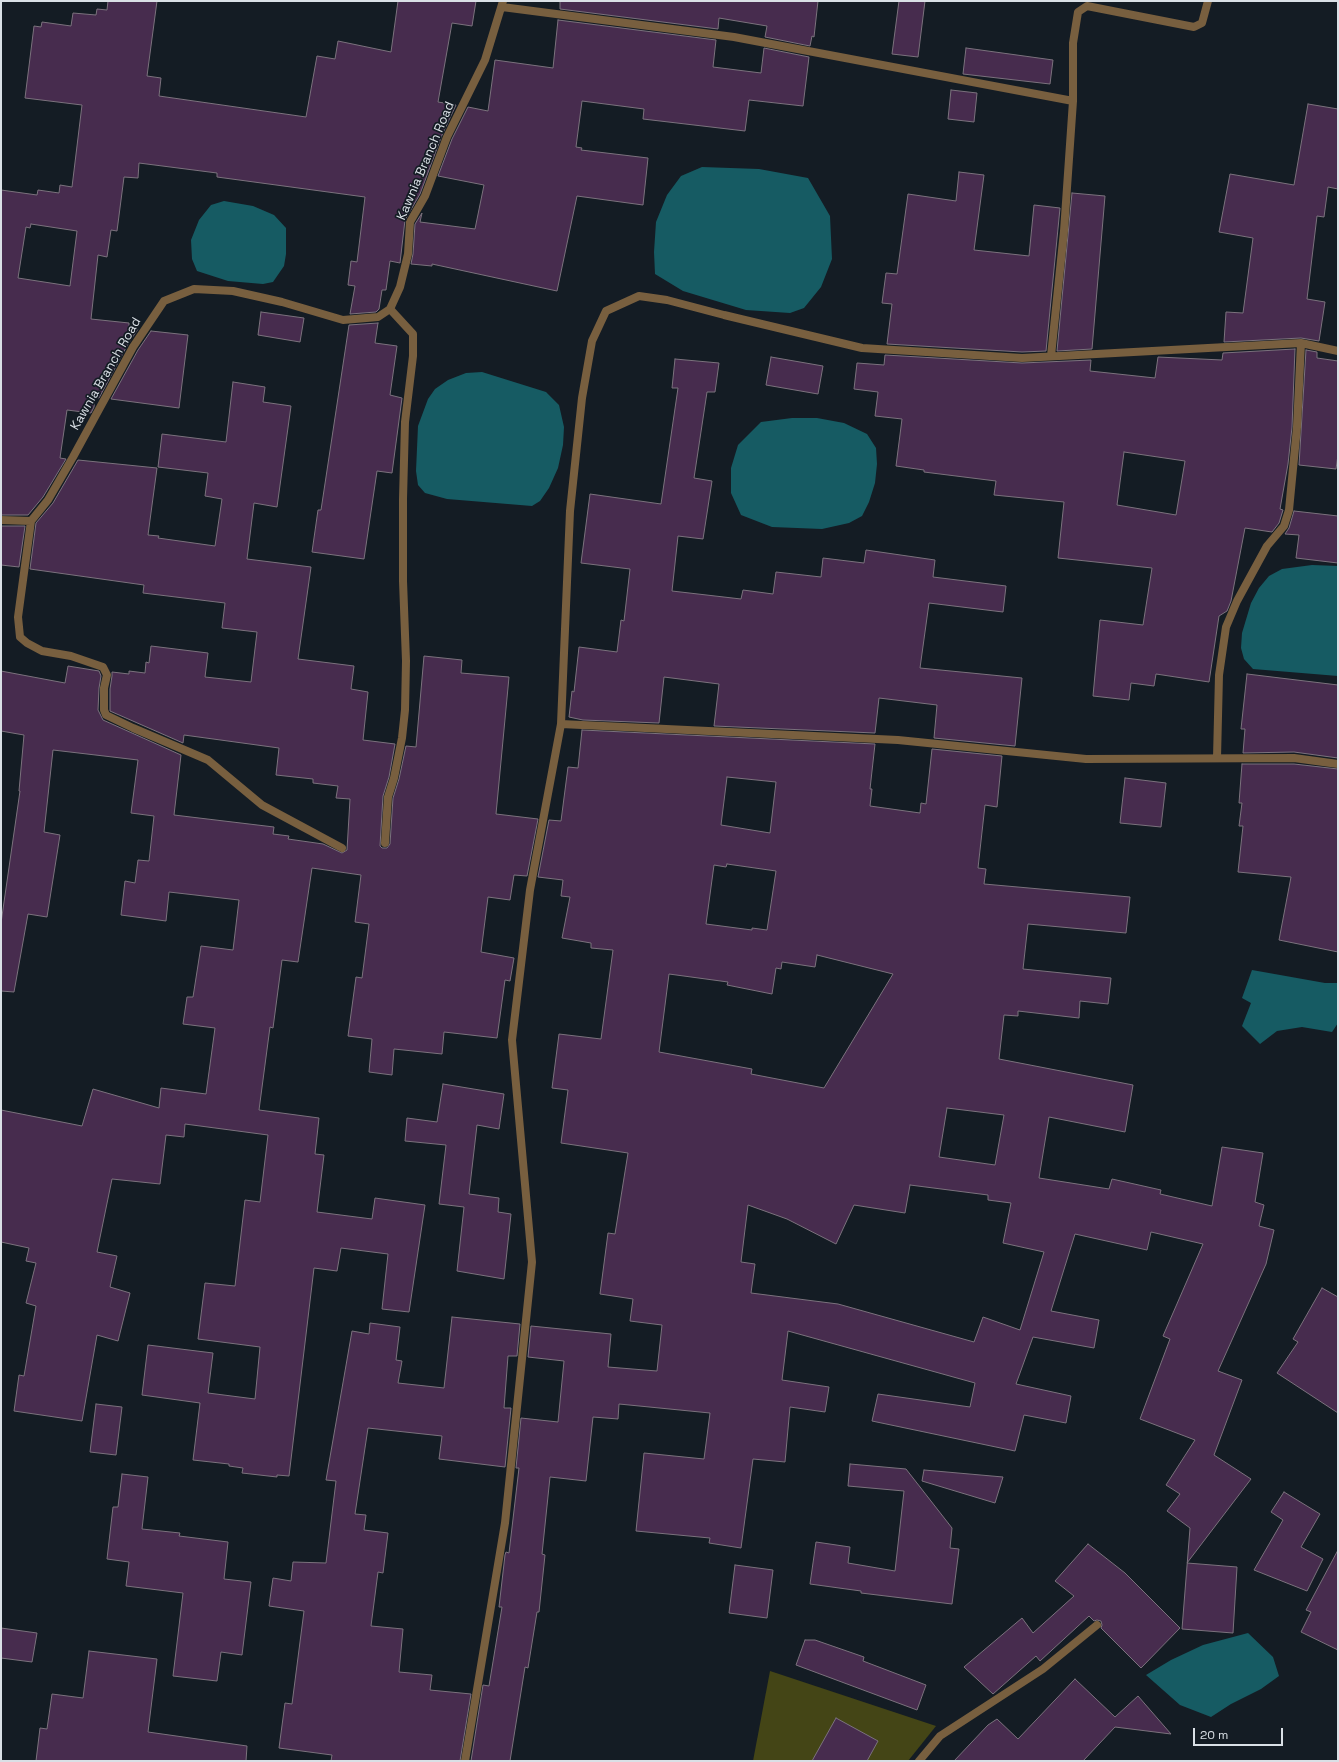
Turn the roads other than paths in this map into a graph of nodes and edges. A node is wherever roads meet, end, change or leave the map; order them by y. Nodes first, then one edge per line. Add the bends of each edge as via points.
1 (1208, 1) edge
2 (503, 4) edge
3 (1073, 101) junction
4 (390, 309) junction
5 (1301, 343) junction
6 (1338, 351) edge
7 (1051, 356) junction
8 (1, 520) edge
9 (32, 521) junction
10 (561, 724) junction
11 (1217, 758) junction
12 (1338, 764) edge
13 (384, 843) dead end
14 (342, 848) dead end
15 (1097, 1625) dead end
16 (465, 1761) edge
17 (919, 1761) edge

1 - 3 street via 1202,23 1194,27 1087,6 1078,12 1073,43
2 - 3 street via 734,37
2 - 4 street, Kawnia Branch Road via 485,60 447,137 425,196 410,222 408,254 400,287
3 - 7 street via 1064,231
4 - 9 street, Kawnia Branch Road via 378,317 343,320 233,291 194,289 164,300 132,347 73,457 48,500
4 - 13 street via 413,334 405,422 403,499 405,710 402,738 388,797
5 - 6 street
5 - 7 street
5 - 11 street via 1297,427 1289,510 1284,526 1267,546 1226,627 1219,674
7 - 10 street via 1022,358 862,348 667,300 639,296 606,311 592,341 582,398 570,511
8 - 9 street
9 - 14 street via 18,617 20,637 42,651 76,657 103,667 107,675 104,688 106,715 208,760 262,805
10 - 11 street via 898,740 1086,759
10 - 16 street via 530,890 512,1040 532,1262 505,1523
11 - 12 street via 1294,758
15 - 17 street via 1043,1669 940,1736

